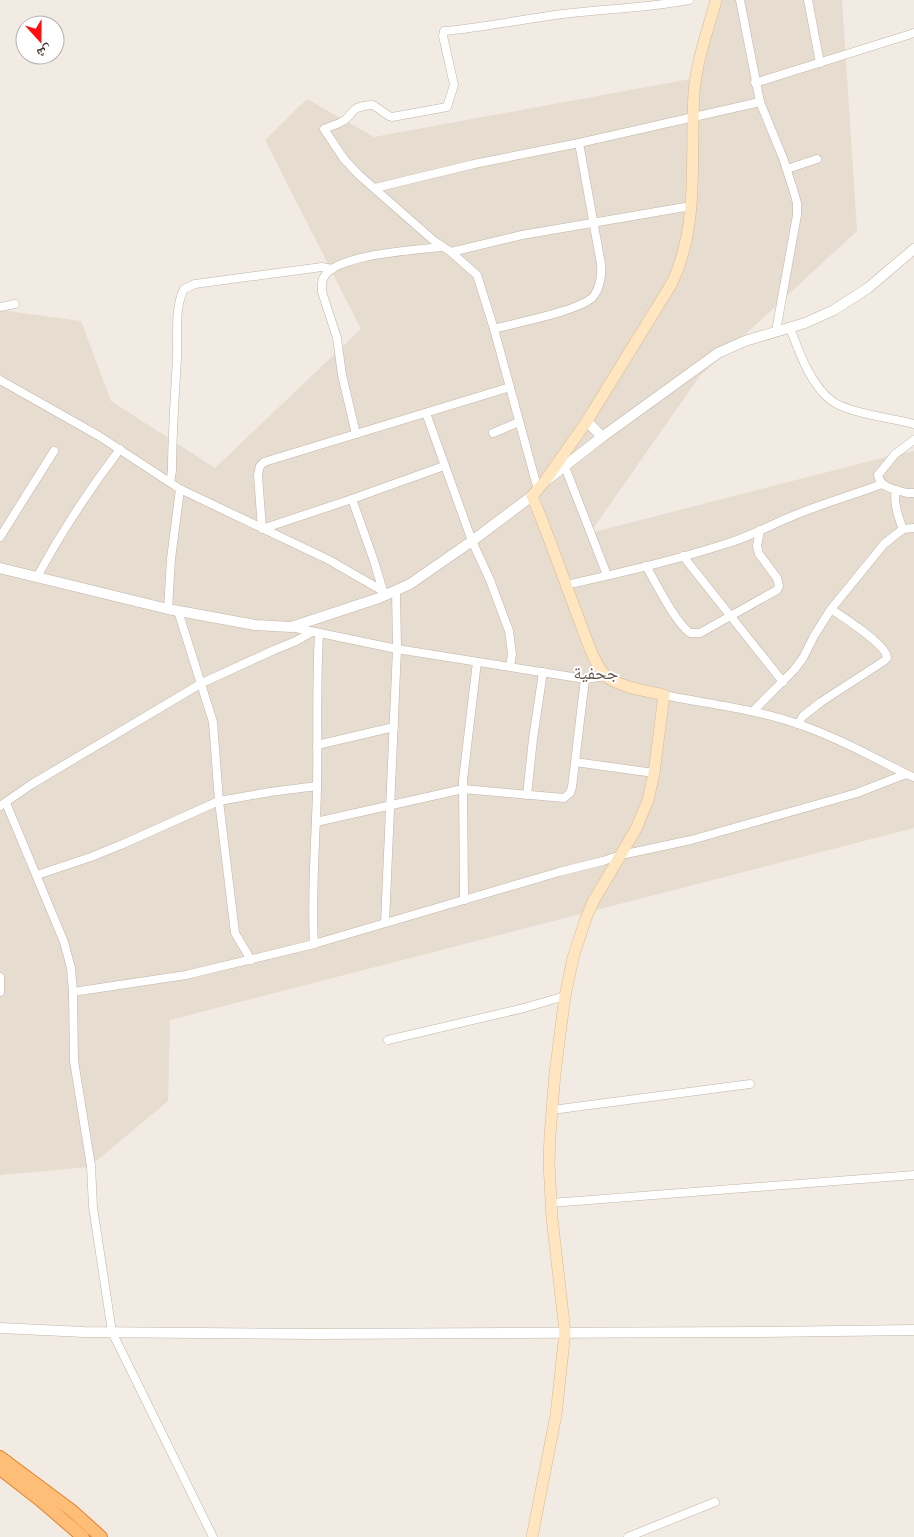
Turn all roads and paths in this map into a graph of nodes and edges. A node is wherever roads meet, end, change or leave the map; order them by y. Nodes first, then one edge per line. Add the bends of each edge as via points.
1 (689, 0) edge
2 (716, 0) edge
3 (740, 0) edge
4 (808, 0) edge
5 (914, 33) edge
6 (820, 62) junction
7 (755, 83) junction
8 (760, 102) junction
9 (694, 118) junction
10 (579, 143) junction
11 (817, 159) dead end
12 (787, 169) junction
13 (375, 188) junction
14 (691, 206) junction
15 (593, 223) junction
16 (441, 246) junction
17 (914, 249) edge
18 (452, 252) junction
19 (332, 269) junction
20 (15, 304) dead end
21 (0, 307) edge
22 (494, 328) junction
23 (790, 328) junction
24 (776, 331) junction
25 (0, 380) edge
26 (510, 387) junction
27 (426, 413) junction
28 (587, 421) junction
29 (519, 422) junction
30 (914, 424) edge
31 (493, 433) dead end
32 (356, 434) junction
33 (602, 437) junction
34 (914, 440) edge
35 (120, 449) junction
36 (54, 451) dead end
37 (444, 466) junction
38 (564, 467) junction
39 (170, 482) junction
40 (882, 484) junction
41 (180, 489) junction
42 (538, 489) junction
43 (896, 490) junction
44 (914, 493) edge
45 (352, 499) junction
46 (903, 528) junction
47 (914, 528) edge
48 (262, 529) junction
49 (760, 530) junction
50 (0, 537) edge
51 (472, 541) junction
52 (683, 556) junction
53 (646, 566) junction
54 (0, 568) edge
55 (607, 575) junction
56 (37, 577) junction
57 (566, 585) junction
58 (389, 592) junction
59 (831, 609) junction
60 (173, 610) junction
61 (731, 616) junction
62 (291, 627) junction
63 (315, 633) junction
64 (397, 649) junction
65 (477, 662) junction
66 (510, 666) junction
67 (543, 672) junction
68 (606, 676) junction
69 (585, 679) junction
70 (783, 682) junction
71 (202, 683) junction
72 (664, 695) junction
73 (753, 711) junction
74 (798, 724) junction
75 (394, 727) junction
76 (317, 745) junction
77 (575, 762) junction
78 (654, 772) junction
79 (910, 776) edge
80 (317, 786) junction
81 (463, 789) junction
82 (527, 794) junction
83 (219, 801) junction
84 (3, 804) edge
85 (391, 804) junction
86 (316, 822) junction
87 (621, 855) junction
88 (37, 875) junction
89 (464, 900) junction
90 (385, 923) junction
91 (314, 944) junction
92 (251, 960) junction
93 (0, 977) edge
94 (0, 992) edge
95 (73, 992) junction
96 (565, 996) junction
97 (388, 1040) dead end
98 (750, 1084) dead end
99 (552, 1110) junction
100 (914, 1175) edge
101 (551, 1203) junction
102 (0, 1328) edge
103 (914, 1330) edge
104 (112, 1332) junction
105 (565, 1332) junction
106 (0, 1457) edge
107 (0, 1469) edge
108 (715, 1502) dead end
109 (83, 1537) edge
110 (101, 1537) edge
111 (213, 1537) edge
112 (532, 1537) edge
113 (628, 1537) edge

1 - 13 street via 444,32 454,85 446,107 392,117 373,105 358,108 341,123 324,129 344,159
2 - 9 main road via 696,75
3 - 7 street
4 - 6 street
5 - 6 street
6 - 7 street
7 - 8 street
8 - 9 street
8 - 12 street
9 - 10 street
9 - 14 main road
10 - 13 street
10 - 15 street
11 - 12 street
12 - 24 street via 797,210
13 - 16 street
14 - 15 street
14 - 28 main road via 684,251 672,283
15 - 18 street via 522,235
15 - 22 street via 602,273 591,298 573,308
16 - 18 street
16 - 19 street via 357,258
17 - 23 street via 851,300
18 - 22 street via 477,275
19 - 32 street via 324,276 322,292 337,338
19 - 39 street via 322,267 195,284 184,289 178,322
20 - 21 street
22 - 26 street
23 - 24 street
23 - 30 street via 806,366 831,401
24 - 33 street via 745,340 718,353
25 - 35 street
26 - 27 street
26 - 29 street
27 - 32 street
27 - 37 street
28 - 33 street
28 - 42 main road
29 - 31 street
29 - 42 street
32 - 48 street via 262,464 258,475
33 - 38 street
34 - 40 street via 879,472
35 - 39 street
35 - 56 street via 90,489
36 - 50 street
37 - 45 street
37 - 51 street
38 - 42 street
38 - 55 street
39 - 41 street
40 - 43 street
40 - 49 street
41 - 48 street
41 - 60 street via 171,559
42 - 51 street
42 - 57 main road via 547,531
43 - 44 street
43 - 46 street via 894,497
45 - 48 street
45 - 58 street
46 - 47 street
46 - 59 street via 884,544
48 - 58 street
49 - 52 street
49 - 61 street via 757,550 779,586
51 - 58 street via 433,569
51 - 66 street via 509,632
52 - 53 street
52 - 61 street
53 - 55 street
53 - 61 street via 688,631 700,632
54 - 56 street
55 - 57 street
56 - 60 street
57 - 68 main road via 595,658
58 - 62 street
58 - 64 street
59 - 70 street via 803,658
59 - 74 street via 863,631 887,652 888,658 821,702
60 - 62 street via 256,625
60 - 71 street
61 - 70 street
62 - 63 street
63 - 64 street
63 - 71 street
63 - 76 street
64 - 65 street
64 - 75 street
65 - 66 street
65 - 81 street
66 - 67 street
67 - 69 street
67 - 82 street
68 - 69 street
68 - 72 main road via 630,687
69 - 77 street
70 - 73 street
71 - 83 street via 214,732
71 - 84 street
72 - 73 street
72 - 78 main road
73 - 74 street
74 - 79 street via 837,739
75 - 76 street
75 - 85 street
76 - 80 street
77 - 78 street
77 - 82 street via 570,794 564,798
78 - 87 main road via 644,812
79 - 87 street via 691,840
80 - 83 street
80 - 86 street
81 - 82 street
81 - 85 street
81 - 89 street
83 - 88 street via 123,844
83 - 92 street via 235,933
84 - 88 street
85 - 86 street
85 - 90 street
86 - 91 street
87 - 89 street
87 - 96 main road via 586,918
88 - 95 street via 64,942
89 - 90 street
90 - 91 street
91 - 92 street
92 - 95 street via 186,975
93 - 94 street
95 - 104 street via 74,1061
96 - 97 street
96 - 99 main road
98 - 99 street
99 - 101 main road
100 - 101 street
101 - 105 main road
102 - 104 street
103 - 105 street
104 - 105 street
104 - 111 street
105 - 112 main road via 556,1415
106 - 110 highway via 71,1510
107 - 109 highway
108 - 113 street

